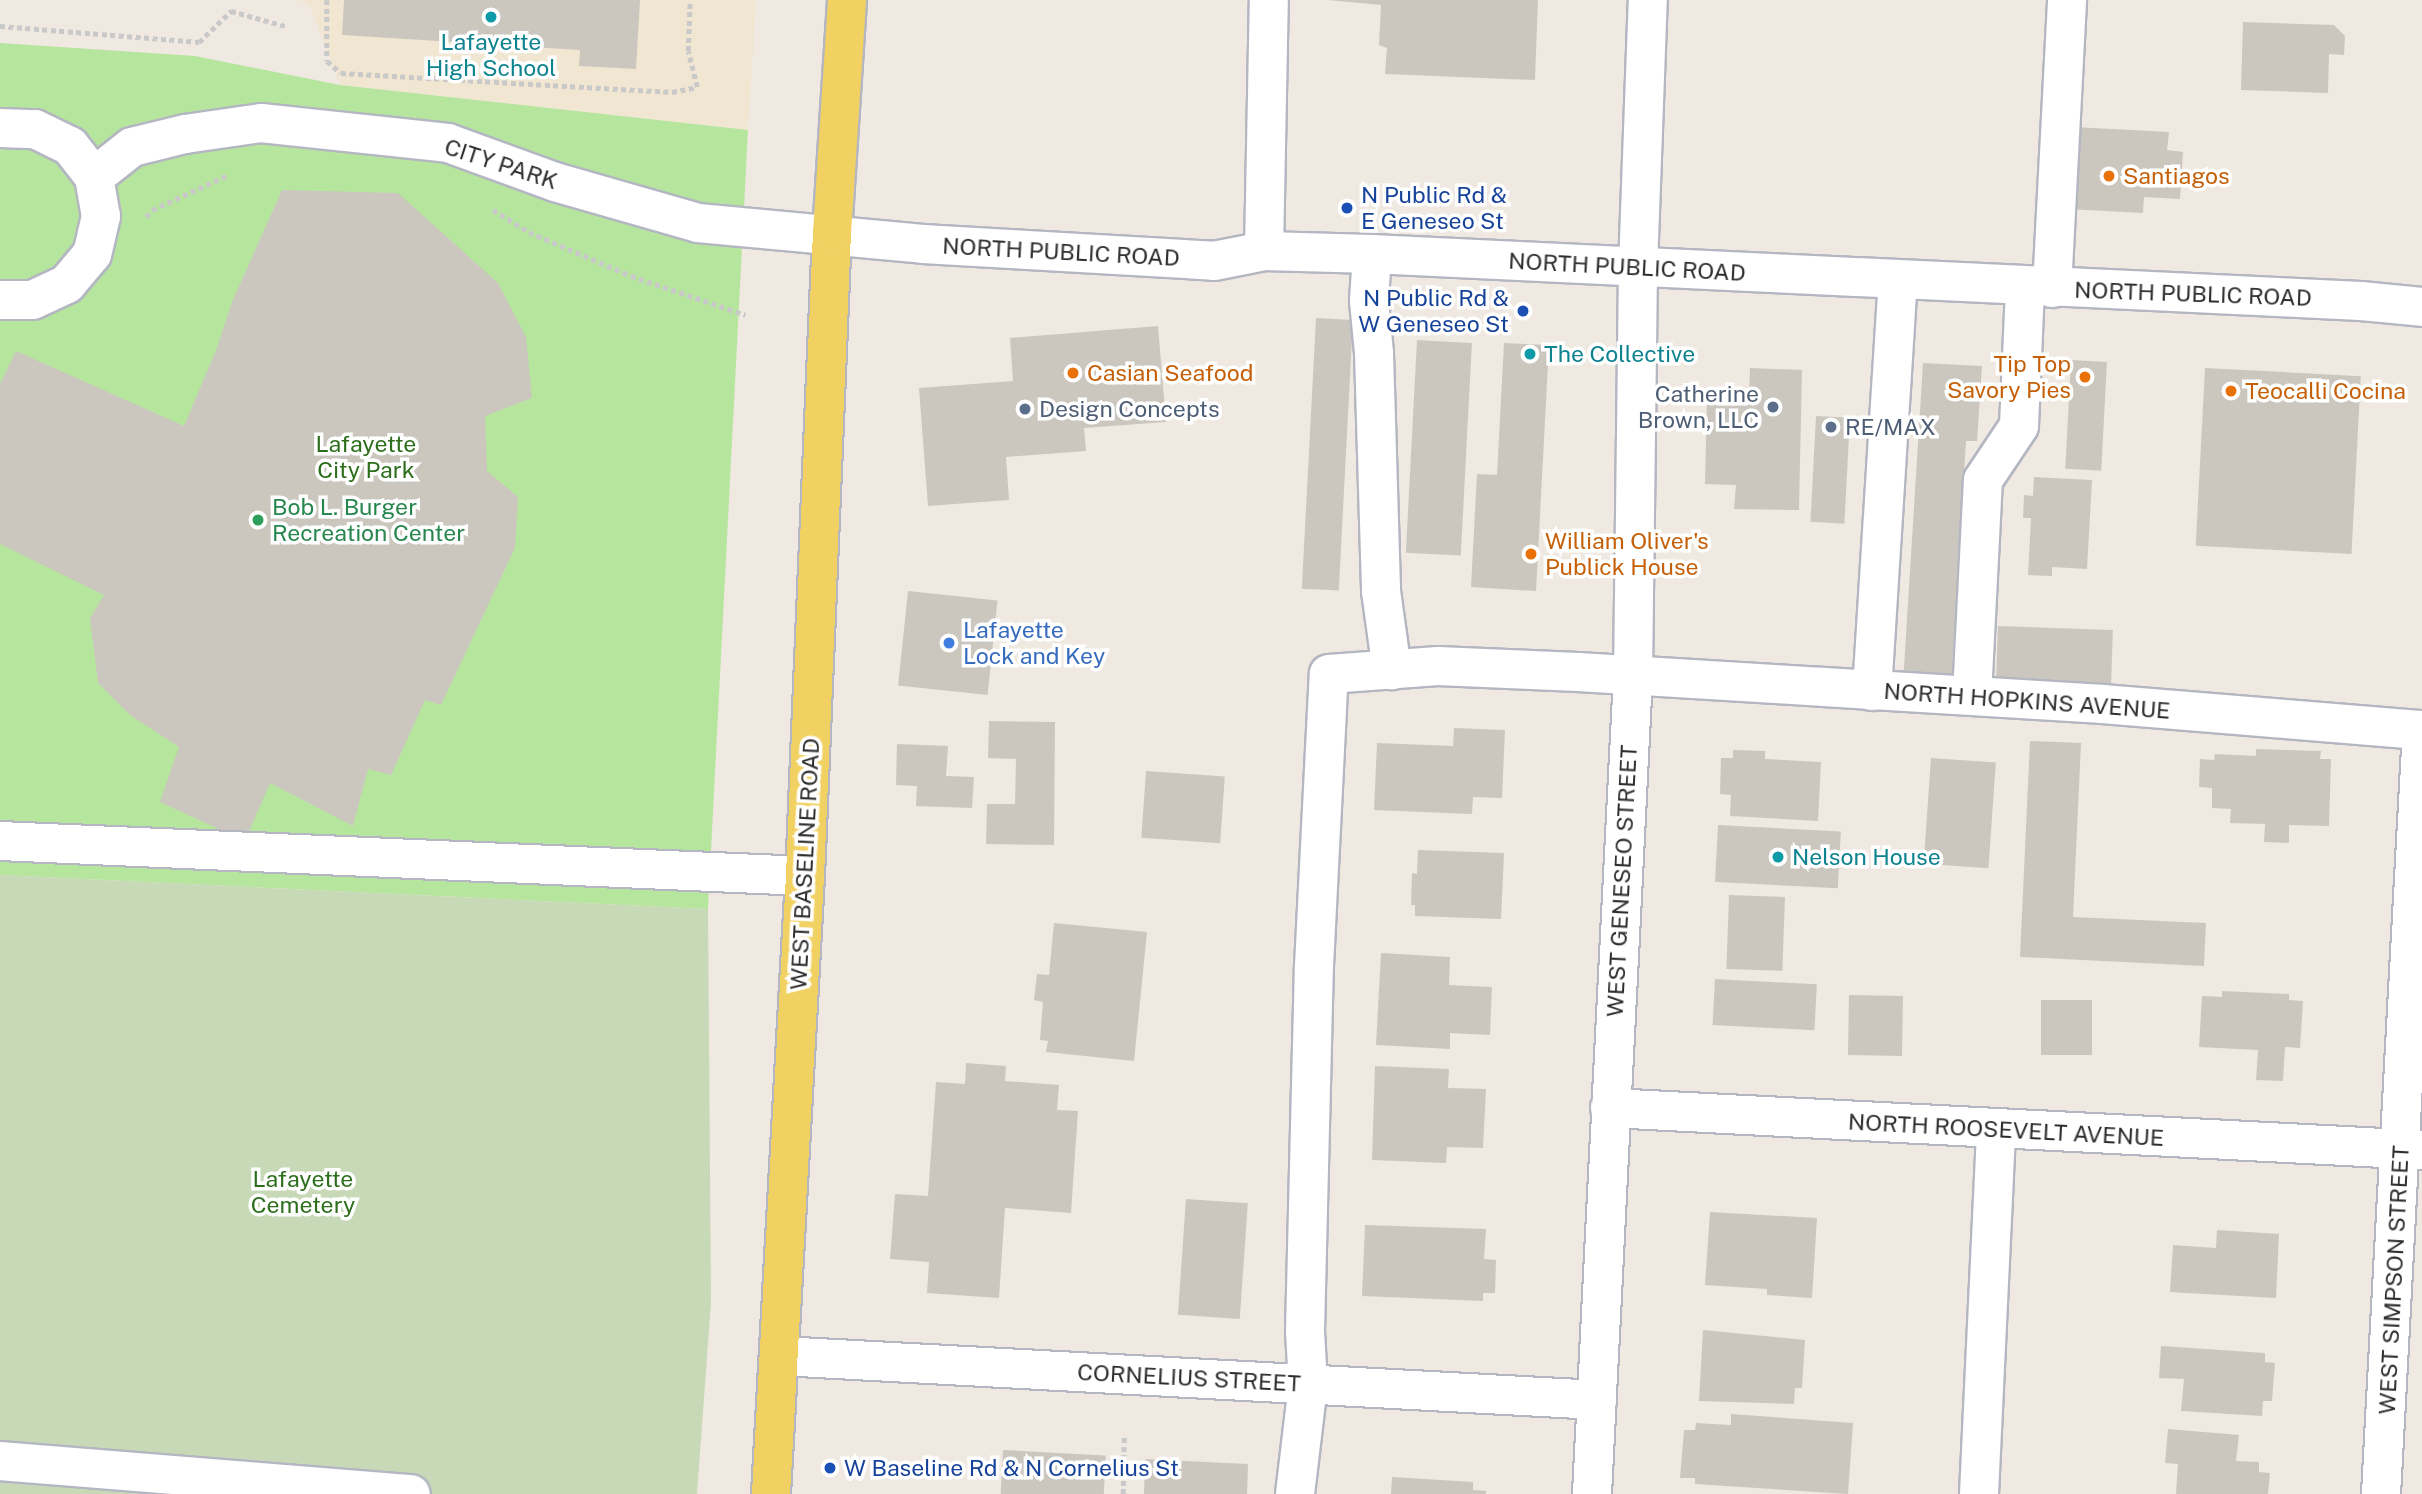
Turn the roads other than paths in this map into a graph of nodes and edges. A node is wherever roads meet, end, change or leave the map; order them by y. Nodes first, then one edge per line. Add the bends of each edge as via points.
1 (847, 0) edge
2 (1269, 0) edge
3 (1648, 0) edge
4 (2067, 0) edge
5 (0, 128) edge
6 (94, 177) junction
7 (832, 233) junction
8 (1264, 251) junction
9 (1372, 254) junction
10 (1638, 267) junction
11 (1898, 281) junction
12 (2039, 287) junction
13 (0, 300) edge
14 (2422, 307) edge
15 (1392, 670) junction
16 (1633, 677) junction
17 (1872, 691) junction
18 (1972, 696) junction
19 (2422, 730) edge
20 (0, 842) edge
21 (805, 876) junction
22 (1610, 1108) junction
23 (1996, 1130) junction
24 (2412, 1150) edge
25 (780, 1356) junction
26 (1308, 1385) junction
27 (1597, 1400) junction
28 (0, 1461) edge
29 (411, 1494) edge
30 (771, 1494) edge
31 (1295, 1494) edge
32 (1592, 1494) edge
33 (1979, 1494) edge
34 (2381, 1494) edge

1 - 7 main road, WEST BASELINE ROAD
2 - 8 street
3 - 10 street, WEST GENESEO STREET
4 - 12 street
5 - 6 street via 35,129 70,146
6 - 7 street, CITY PARK via 132,147 261,122 447,143 555,182 698,223
6 - 13 street via 101,216 92,254 67,284 32,300
7 - 8 street, NORTH PUBLIC ROAD via 922,244 1214,261
7 - 21 main road, WEST BASELINE ROAD
8 - 9 street, NORTH PUBLIC ROAD
9 - 10 street, NORTH PUBLIC ROAD
9 - 15 street via 1368,301 1374,353 1381,591
10 - 11 street, NORTH PUBLIC ROAD
10 - 16 street, WEST GENESEO STREET
11 - 12 street, NORTH PUBLIC ROAD
11 - 17 street
12 - 14 street, NORTH PUBLIC ROAD
12 - 18 street via 2019,426 1983,480
15 - 16 street, NORTH HOPKINS AVENUE via 1438,666
15 - 26 street, NORTH HOPKINS AVENUE via 1329,674 1314,966 1305,1331
16 - 17 street, NORTH HOPKINS AVENUE
16 - 22 street, WEST GENESEO STREET
17 - 18 street, NORTH HOPKINS AVENUE
18 - 19 street, NORTH HOPKINS AVENUE
19 - 24 street, WEST SIMPSON STREET
20 - 21 street
21 - 25 main road, WEST BASELINE ROAD
22 - 23 street, NORTH ROOSEVELT AVENUE
22 - 27 street, WEST GENESEO STREET
23 - 24 street, NORTH ROOSEVELT AVENUE
23 - 33 street
24 - 34 street, WEST SIMPSON STREET
25 - 26 street, CORNELIUS STREET
25 - 30 main road, WEST BASELINE ROAD
26 - 27 street, CORNELIUS STREET
26 - 31 street
27 - 32 street, WEST GENESEO STREET
28 - 29 street

